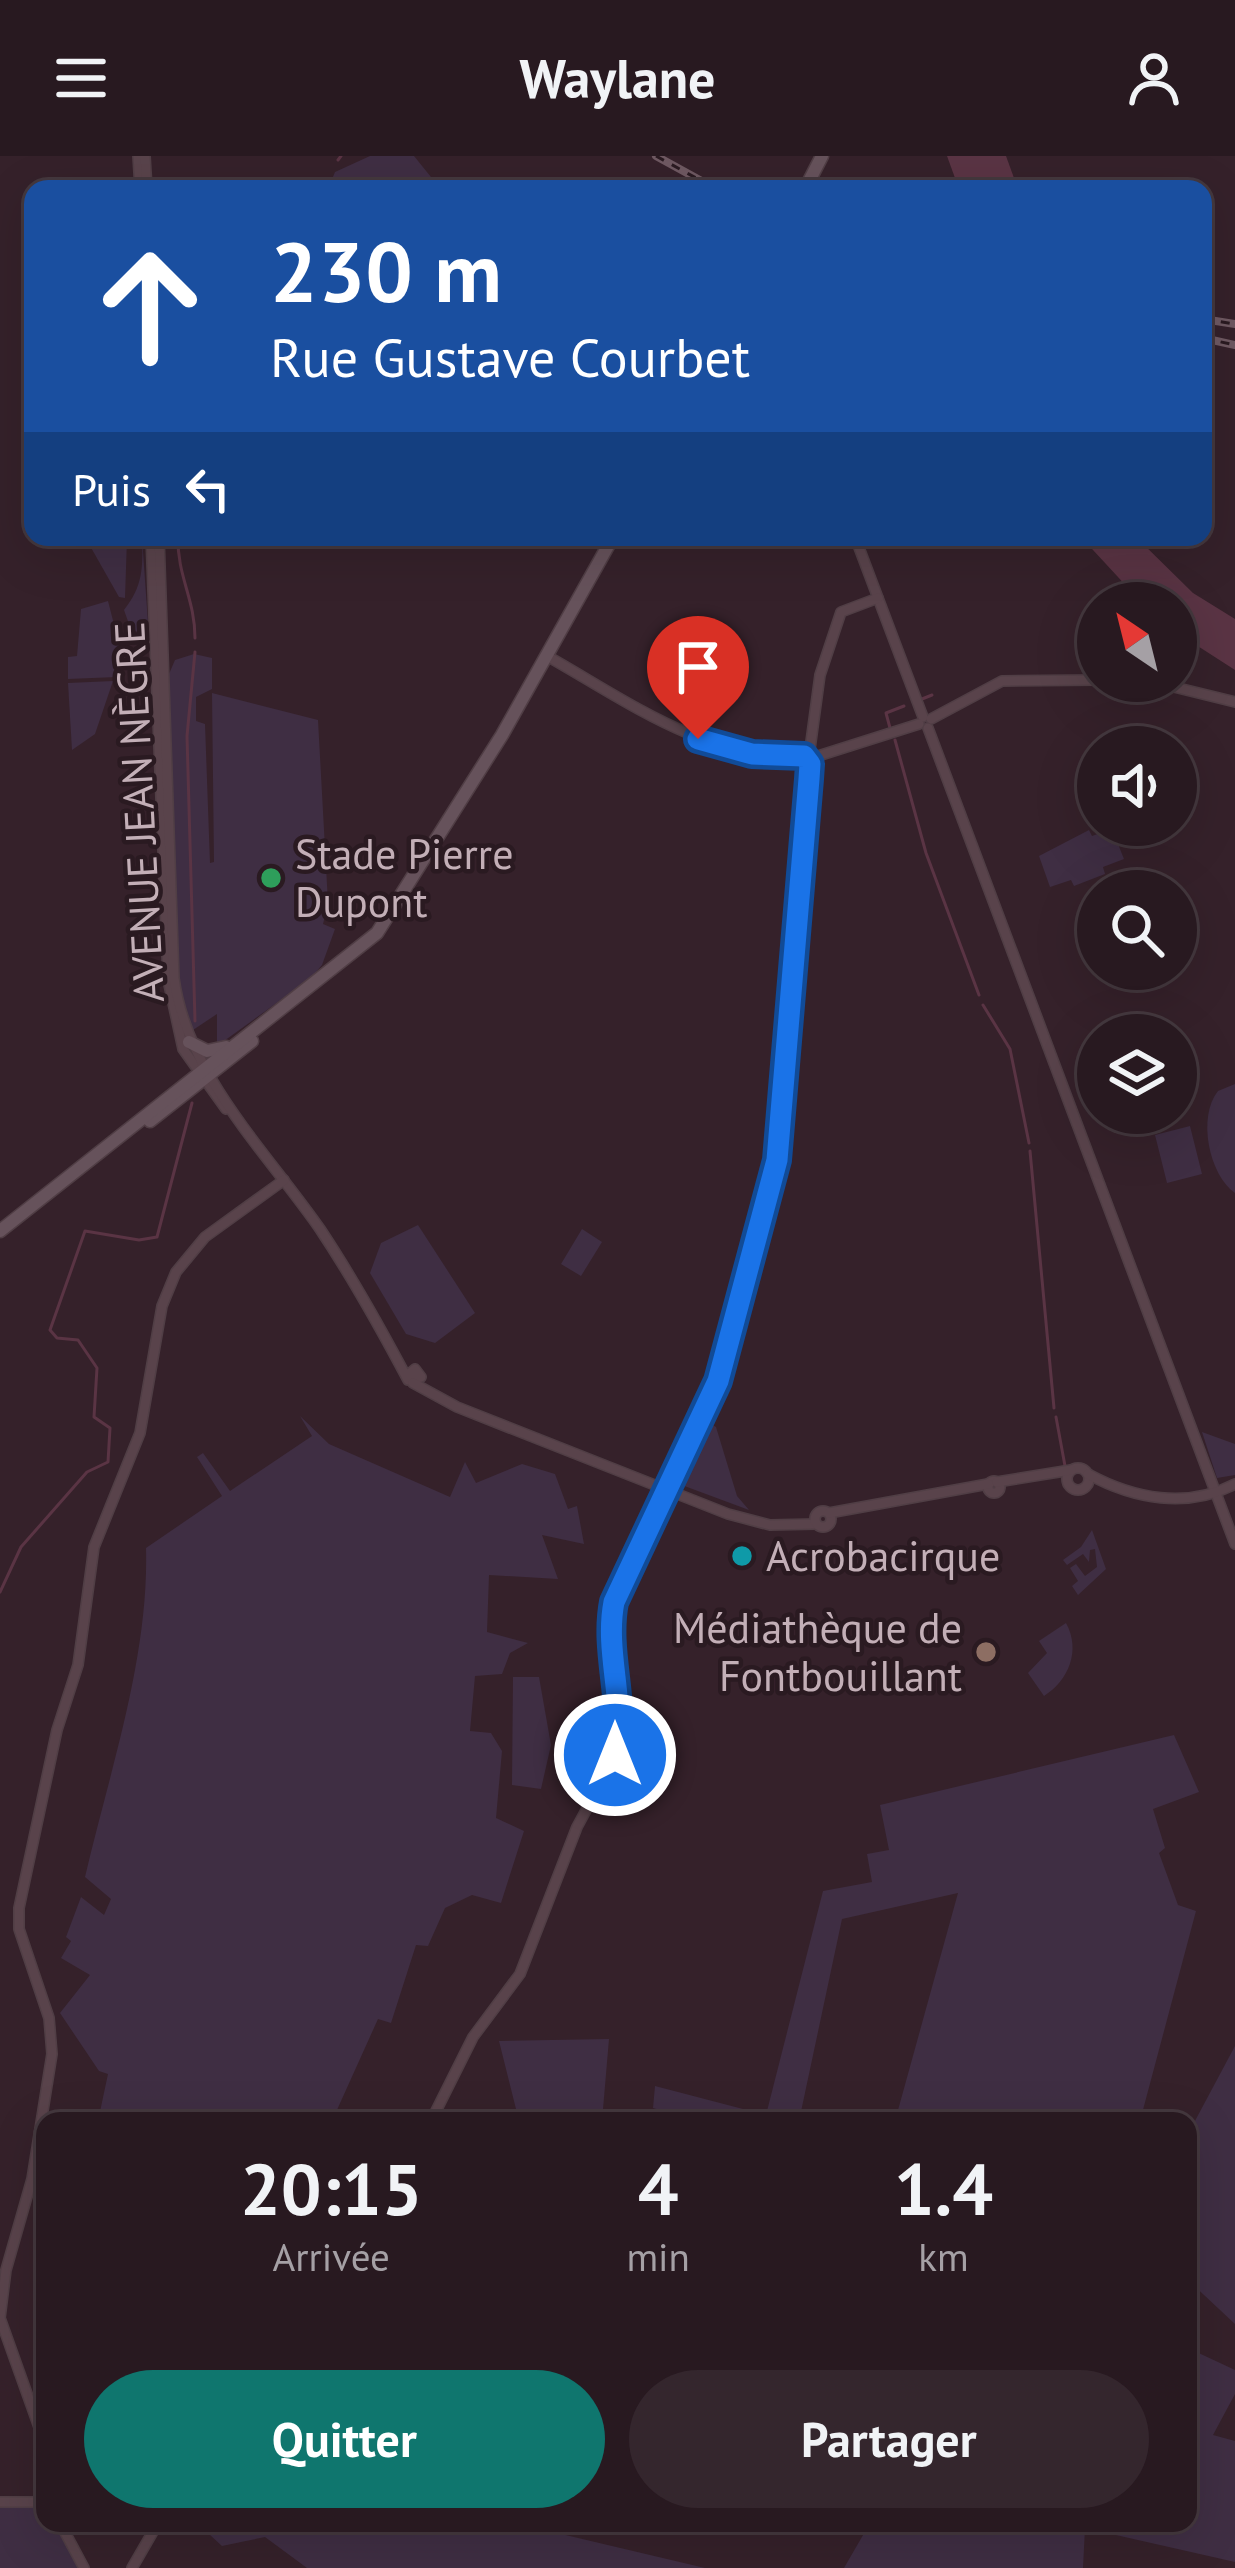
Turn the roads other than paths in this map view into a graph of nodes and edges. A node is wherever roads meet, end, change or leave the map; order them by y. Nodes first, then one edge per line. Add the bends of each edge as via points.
1 (155, 546) edge
2 (608, 546) edge
3 (858, 546) edge
4 (878, 598) junction
5 (547, 656) junction
6 (1077, 680) edge
7 (1197, 695) edge
8 (1235, 702) edge
9 (925, 722) junction
10 (810, 756) junction
11 (316, 984) junction
12 (238, 1041) junction
13 (188, 1046) junction
14 (200, 1075) junction
15 (281, 1176) junction
16 (0, 1234) edge
17 (1071, 1470) junction
18 (1092, 1479) junction
19 (1211, 1480) junction
20 (1235, 1483) edge
21 (1068, 1484) junction
22 (994, 1486) junction
23 (665, 1487) junction
24 (1216, 1493) junction
25 (1235, 1544) edge
26 (43, 2112) edge
27 (436, 2112) edge
28 (36, 2160) edge
29 (36, 2419) edge
30 (0, 2502) edge
31 (36, 2502) edge
32 (65, 2532) edge
33 (153, 2532) edge
34 (84, 2568) edge
35 (132, 2568) edge

1 - 13 street, AVENUE JEAN NÈGRE via 174,977
2 - 5 main road
3 - 4 street
4 - 9 street
4 - 10 street via 841,612 820,675
5 - 10 street via 698,739 752,754
5 - 11 main road via 388,920
6 - 9 street via 1002,681
7 - 8 street
9 - 10 street
9 - 19 street
10 - 23 street via 777,1160 729,1350
11 - 12 main road
11 - 14 main road
12 - 13 main road via 212,1051
12 - 14 main road
13 - 14 street, AVENUE JEAN NÈGRE
13 - 14 street, AVENUE JEAN NÈGRE
14 - 15 street
14 - 16 main road
15 - 23 street via 413,1377 458,1407
15 - 26 street via 205,1237 176,1273 162,1306 140,1432 94,1547 85,1628 19,1929 49,2018
17 - 18 street
17 - 21 street
17 - 22 street
18 - 21 street via 1076,1490
18 - 24 street via 1168,1499
19 - 20 street
19 - 24 street
20 - 24 street
21 - 22 street via 1050,1478
22 - 23 street via 830,1516 825,1527 754,1517
23 - 27 street via 611,1618 618,1736 611,1764 577,1827 520,1973 473,2037
24 - 25 street
28 - 29 street via 0,2318
30 - 31 street
32 - 34 street
33 - 35 street

